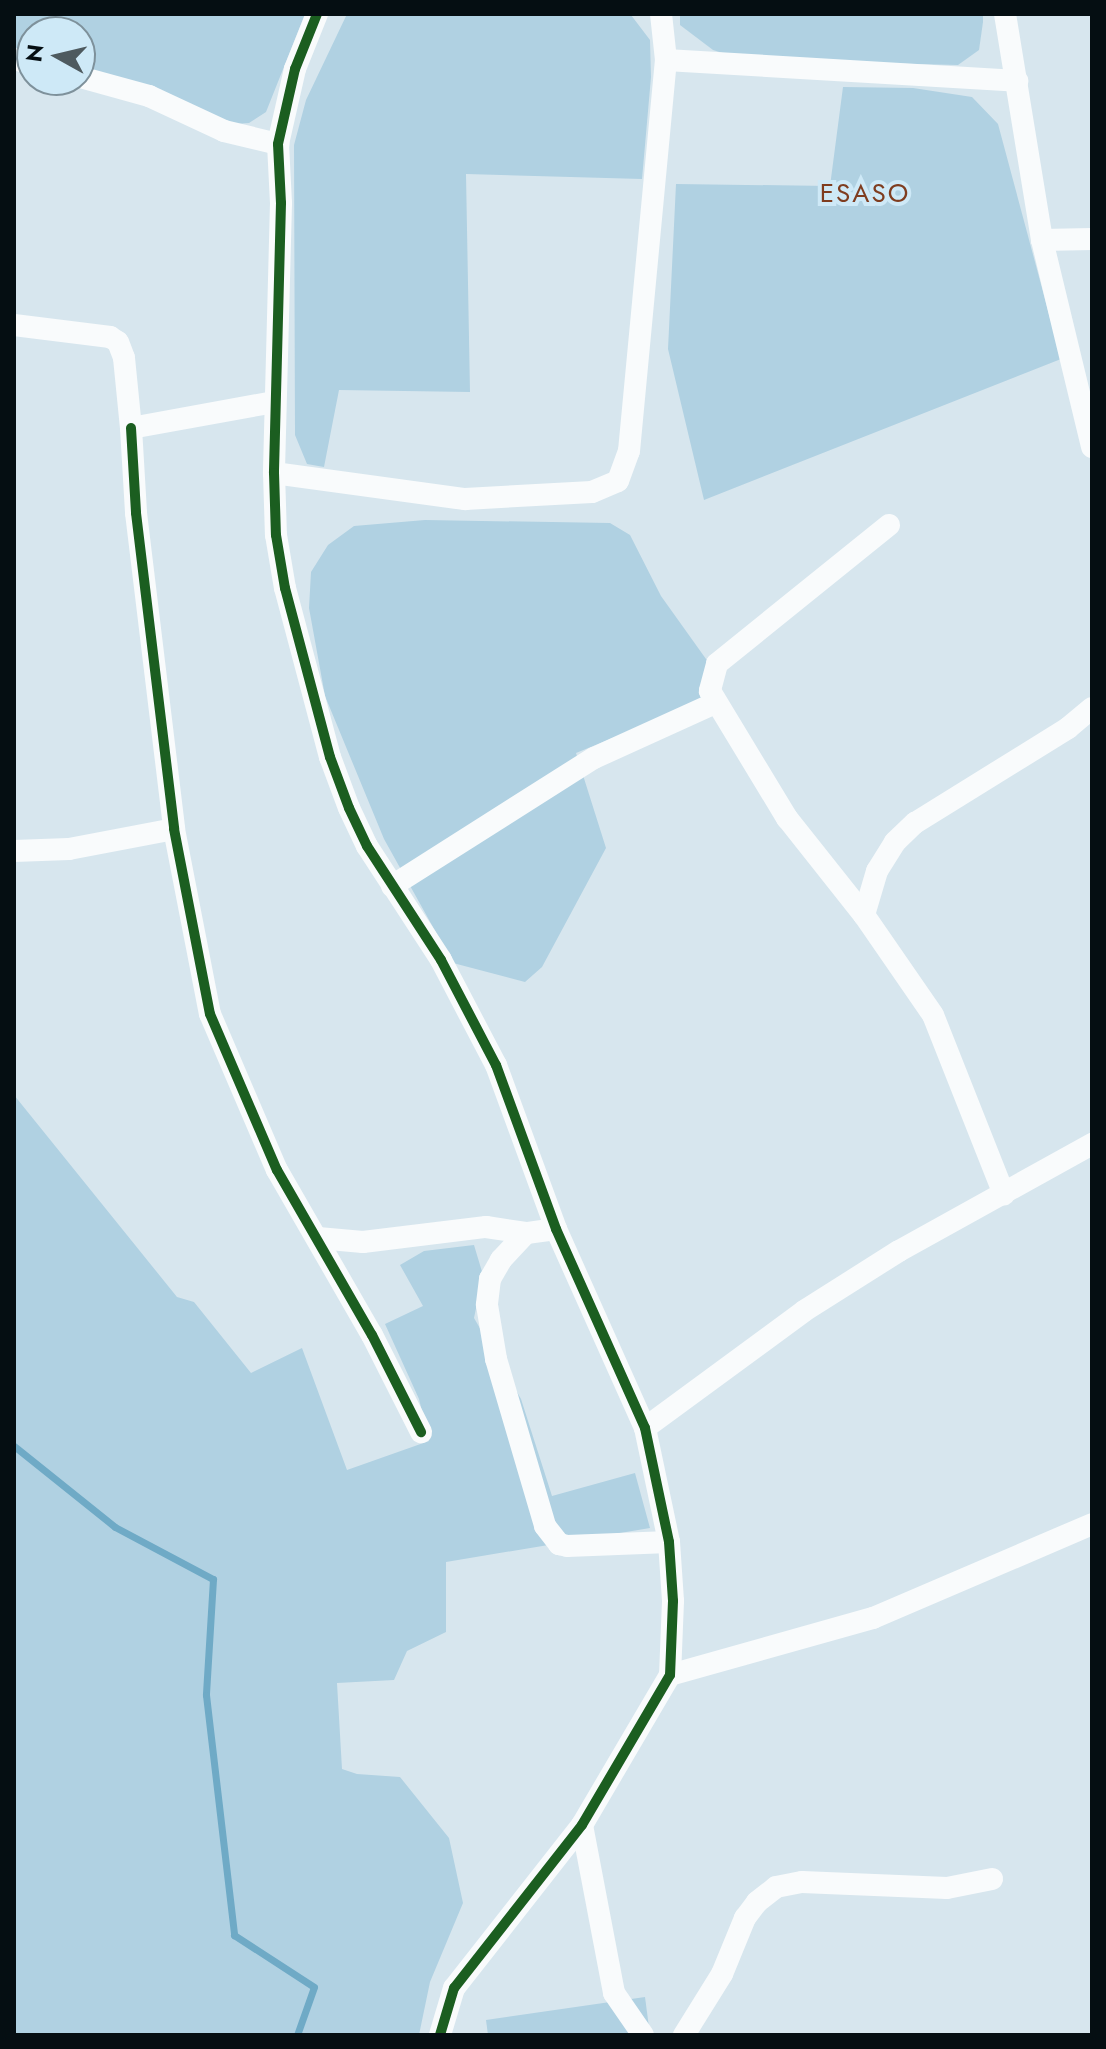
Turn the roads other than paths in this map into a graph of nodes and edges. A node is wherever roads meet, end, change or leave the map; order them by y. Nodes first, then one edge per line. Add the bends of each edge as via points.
1 (317, 14) edge
2 (661, 14) edge
3 (1005, 14) edge
4 (666, 60) junction
5 (96, 81) edge
6 (1017, 81) junction
7 (278, 144) junction
8 (1092, 239) edge
9 (1042, 240) junction
10 (14, 325) edge
11 (274, 402) junction
12 (131, 428) junction
13 (1092, 447) edge
14 (274, 473) junction
15 (889, 525) dead end
16 (715, 703) junction
17 (1092, 708) edge
18 (174, 829) junction
19 (14, 851) edge
20 (392, 886) junction
21 (864, 915) junction
22 (1092, 1144) edge
23 (1004, 1194) junction
24 (556, 1229) junction
25 (526, 1233) junction
26 (318, 1238) junction
27 (645, 1428) junction
28 (421, 1432) dead end
29 (1092, 1524) edge
30 (669, 1542) junction
31 (670, 1675) junction
32 (582, 1825) junction
33 (992, 1879) dead end
34 (440, 2035) edge
35 (643, 2035) edge
36 (684, 2035) edge

1 - 7 street via 295,69
2 - 4 street
3 - 6 street
4 - 6 street
4 - 14 street via 629,451 618,481 592,492 476,499
5 - 7 street via 149,96 224,131
6 - 9 street
7 - 11 street
8 - 9 street
9 - 13 street
10 - 12 street via 118,342
11 - 12 street
11 - 14 street
12 - 18 street via 136,513
14 - 20 street via 285,588 330,757 367,846
15 - 16 street via 717,664 710,683
16 - 20 street via 594,758
16 - 21 street via 787,818
17 - 21 street via 915,823 877,871
18 - 19 street via 69,849
18 - 26 street via 210,1014 277,1170
20 - 24 street via 441,960 496,1065
21 - 23 street via 933,1015
22 - 23 street
23 - 27 street via 804,1311
24 - 25 street
24 - 27 street
25 - 26 street via 486,1227 363,1242
25 - 30 street via 495,1270 487,1305 496,1359 545,1526 567,1546
26 - 28 street
27 - 30 street
29 - 31 street via 873,1618
30 - 31 street
31 - 32 street
32 - 34 street via 525,1902 473,1960 446,2004
32 - 35 street via 611,1983
33 - 36 street via 947,1888 802,1882 776,1887 745,1918 722,1974

